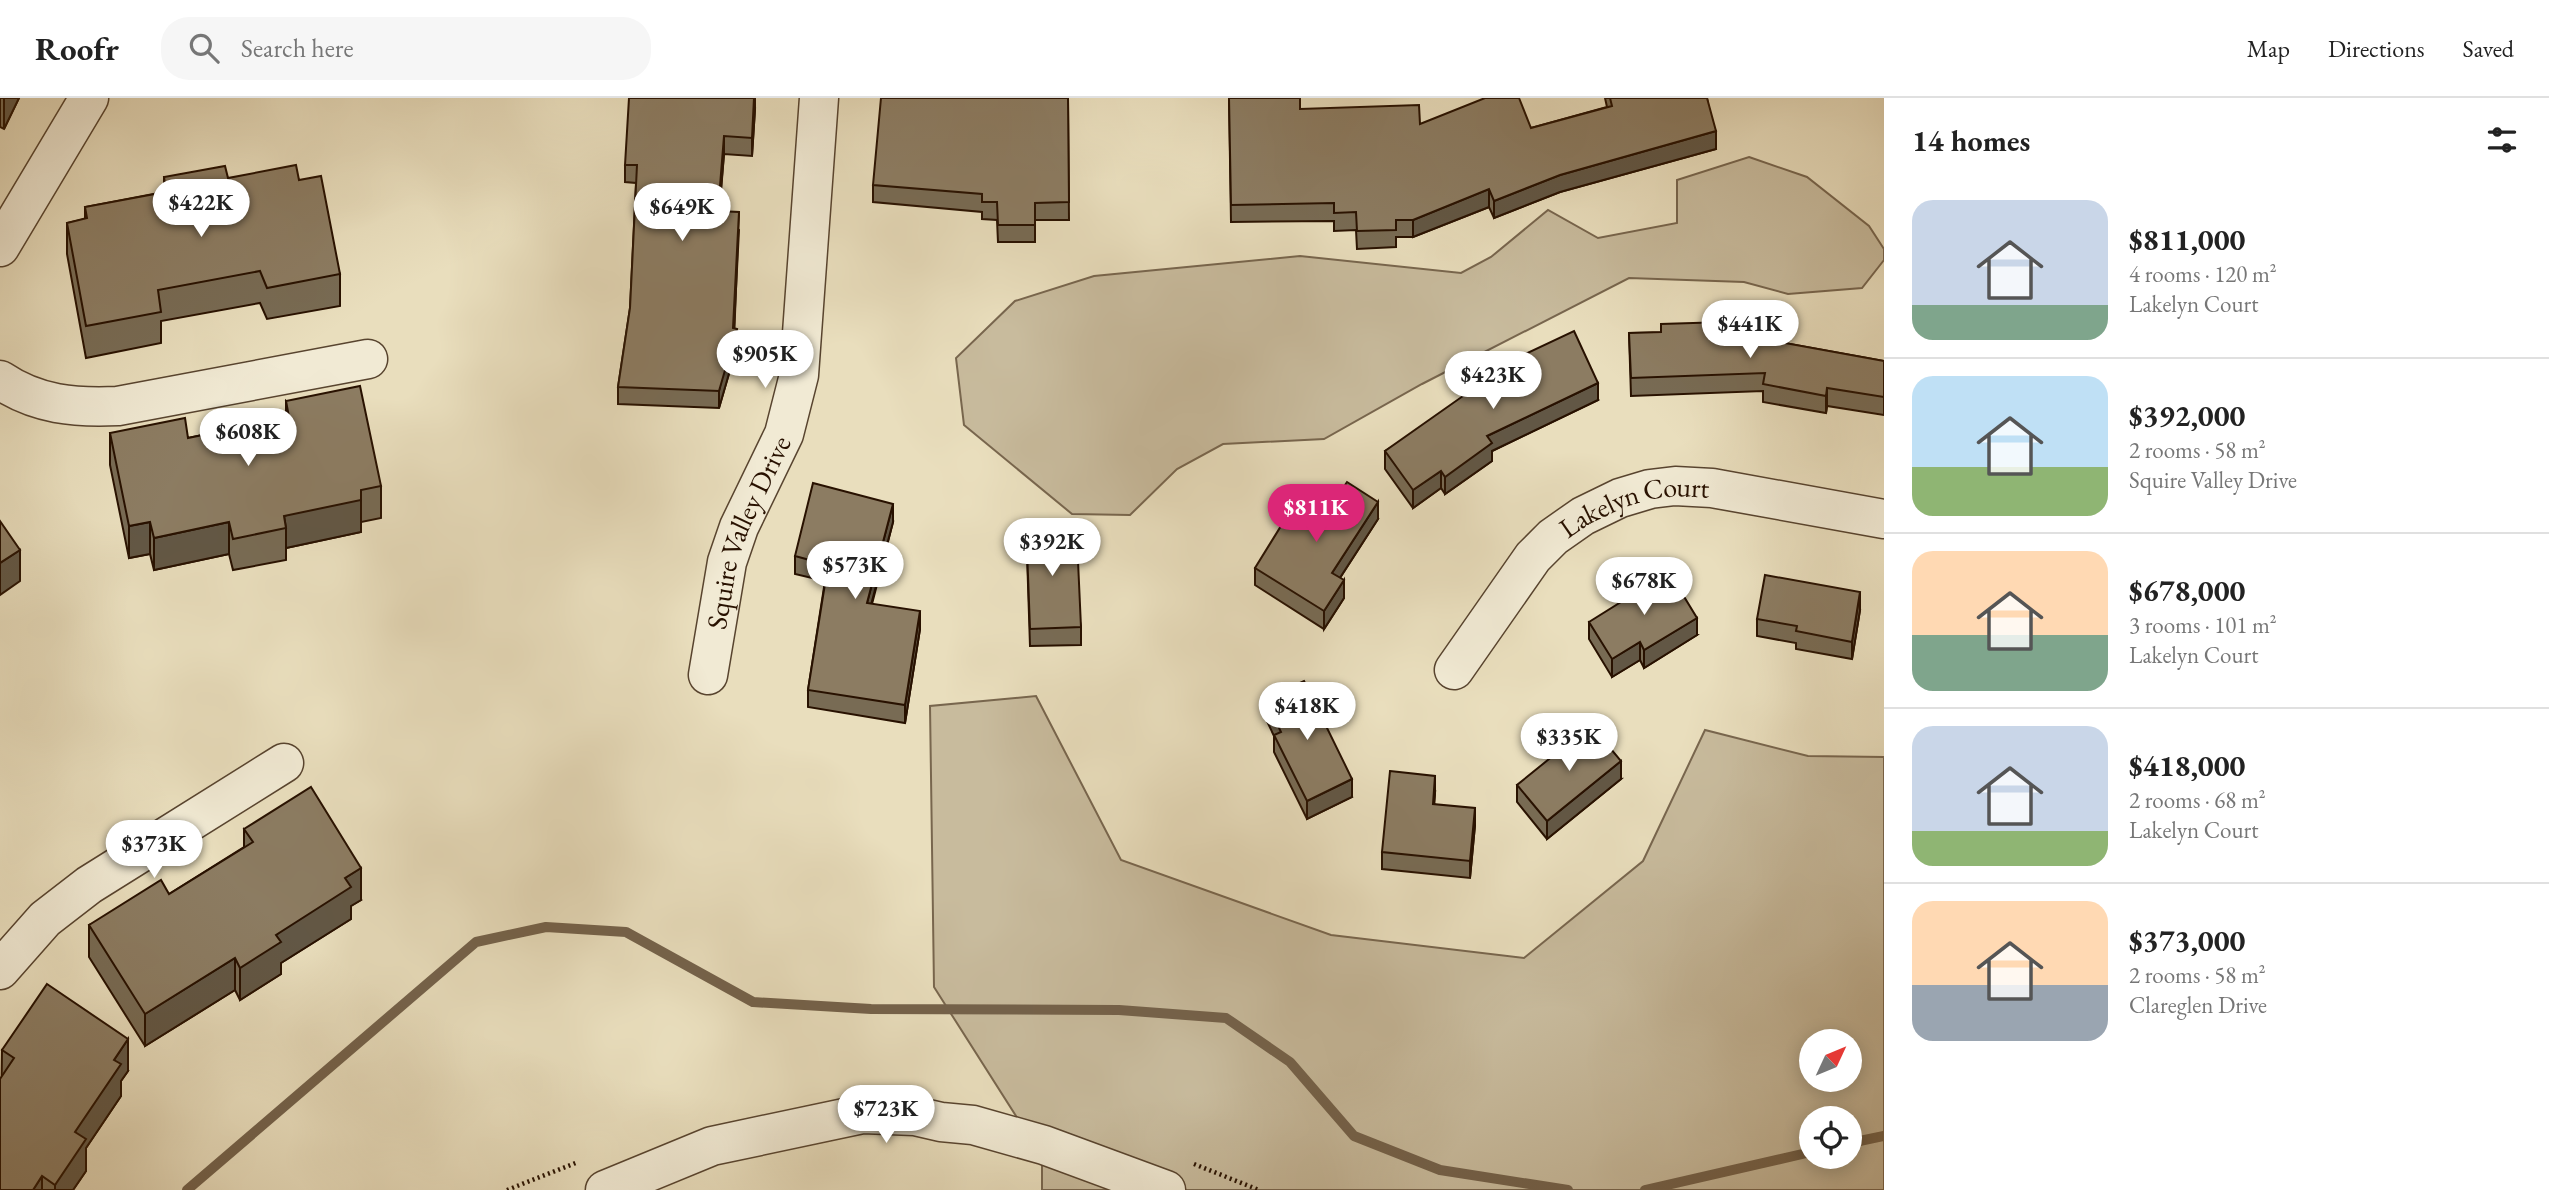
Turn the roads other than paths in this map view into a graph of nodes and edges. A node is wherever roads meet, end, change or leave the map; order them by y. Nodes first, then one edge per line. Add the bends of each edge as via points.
1 (89, 98) edge
2 (819, 98) edge
3 (0, 247) edge
4 (368, 359) dead end
5 (0, 380) edge
6 (1884, 519) edge
7 (1454, 670) dead end
8 (708, 675) dead end
9 (284, 763) dead end
10 (0, 970) edge
11 (605, 1190) edge
12 (1166, 1190) edge

1 - 3 street
2 - 8 street, Squire Valley Drive via 799,375 784,434 727,562
4 - 5 street via 118,406 81,408 48,403
6 - 7 street, Lakelyn Court via 1675,485 1619,498 1583,516 1533,557
9 - 10 street via 89,885 45,919
11 - 12 street via 712,1146 863,1114 915,1115 973,1125 1044,1145

